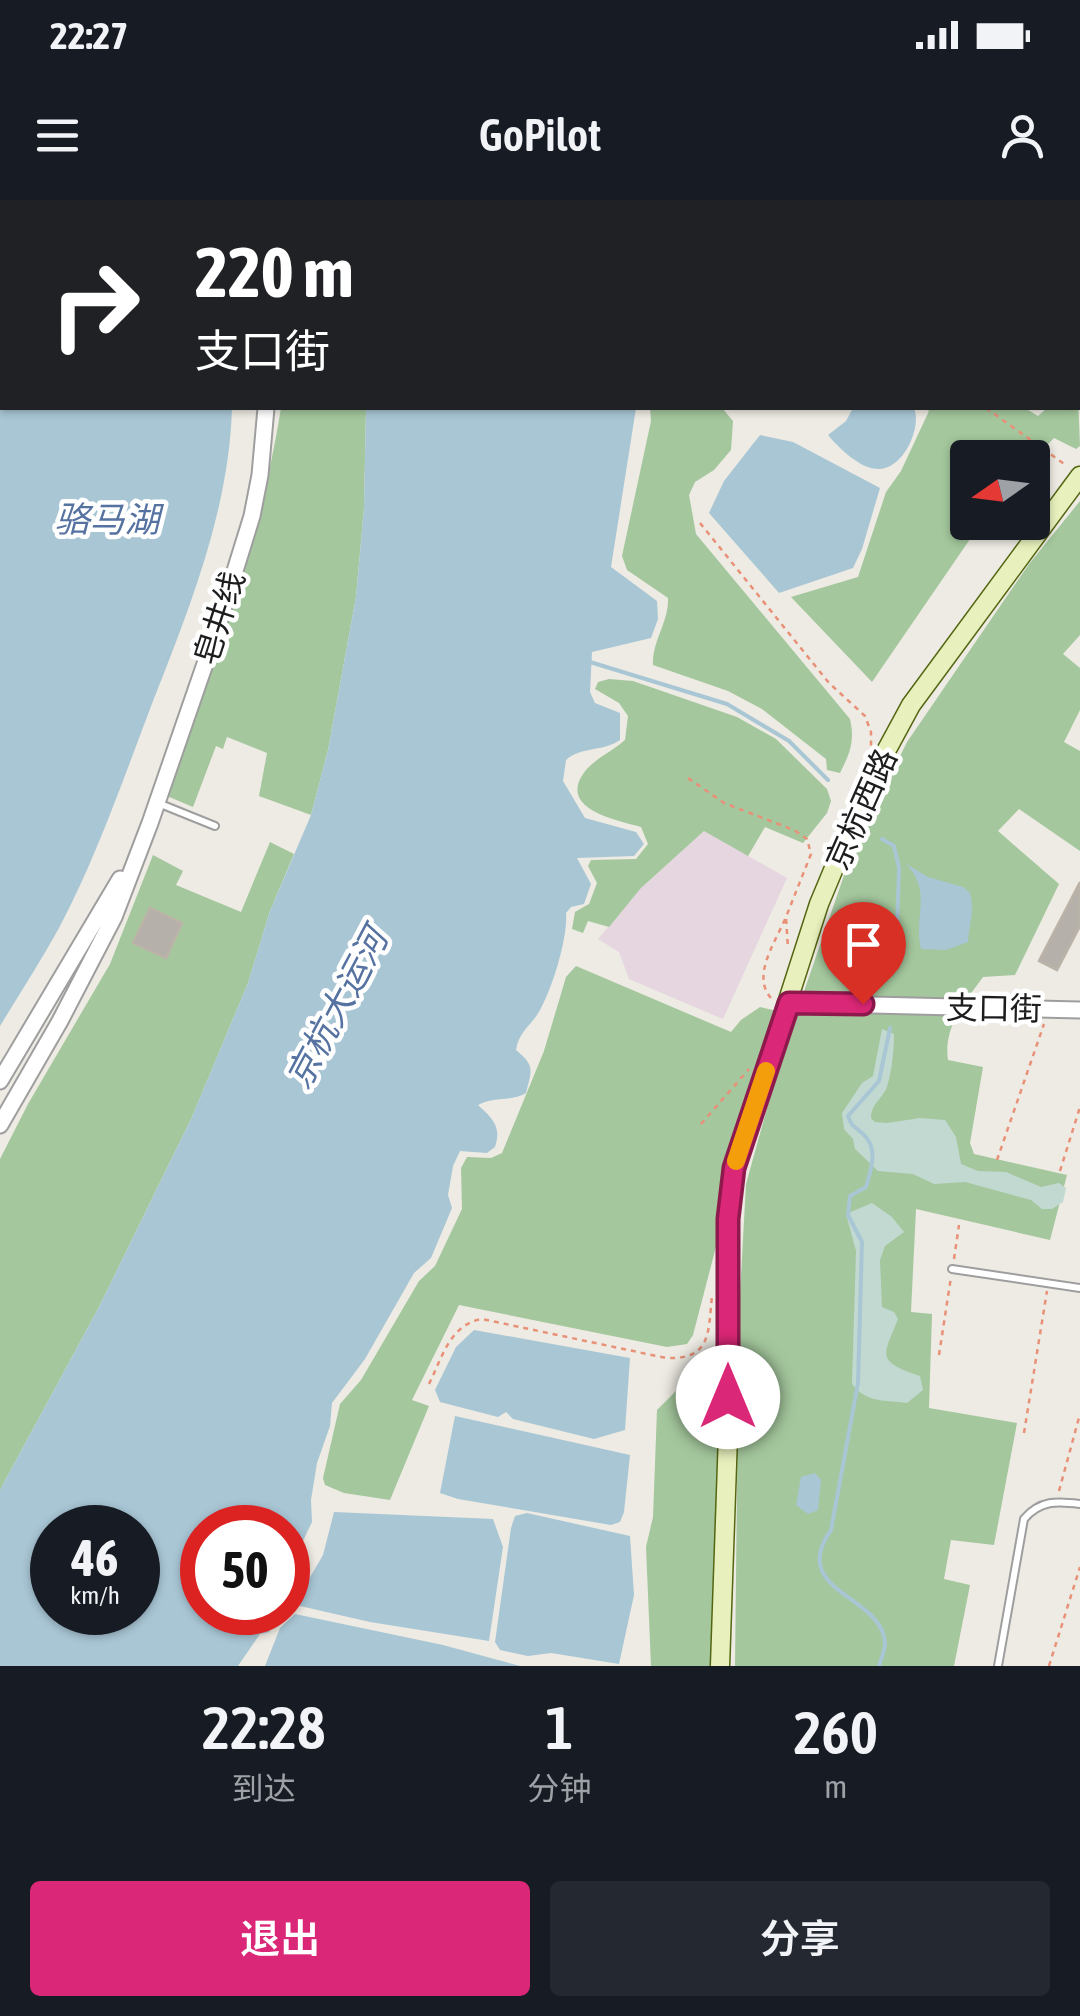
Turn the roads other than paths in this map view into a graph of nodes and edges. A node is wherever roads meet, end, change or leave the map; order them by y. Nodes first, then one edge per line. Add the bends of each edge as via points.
1 (266, 410) edge
2 (1080, 476) edge
3 (157, 803) junction
4 (150, 823) junction
5 (215, 826) dead end
6 (789, 1003) junction
7 (1080, 1010) edge
8 (0, 1081) edge
9 (0, 1125) edge
10 (952, 1270) road end
11 (1080, 1288) edge
12 (1080, 1504) edge
13 (720, 1666) edge
14 (998, 1666) edge

1 - 3 street, 皂井线 via 252,516
2 - 6 main road, 京杭西路 via 903,720 819,904
3 - 4 street, 皂井线
3 - 5 lane
4 - 8 street, 皂井线
4 - 9 street, 皂井线 via 114,917
6 - 7 street, 支口街
6 - 13 main road, 京杭西路 via 734,1168 728,1219
10 - 11 lane
12 - 14 lane via 1038,1506 1024,1519

